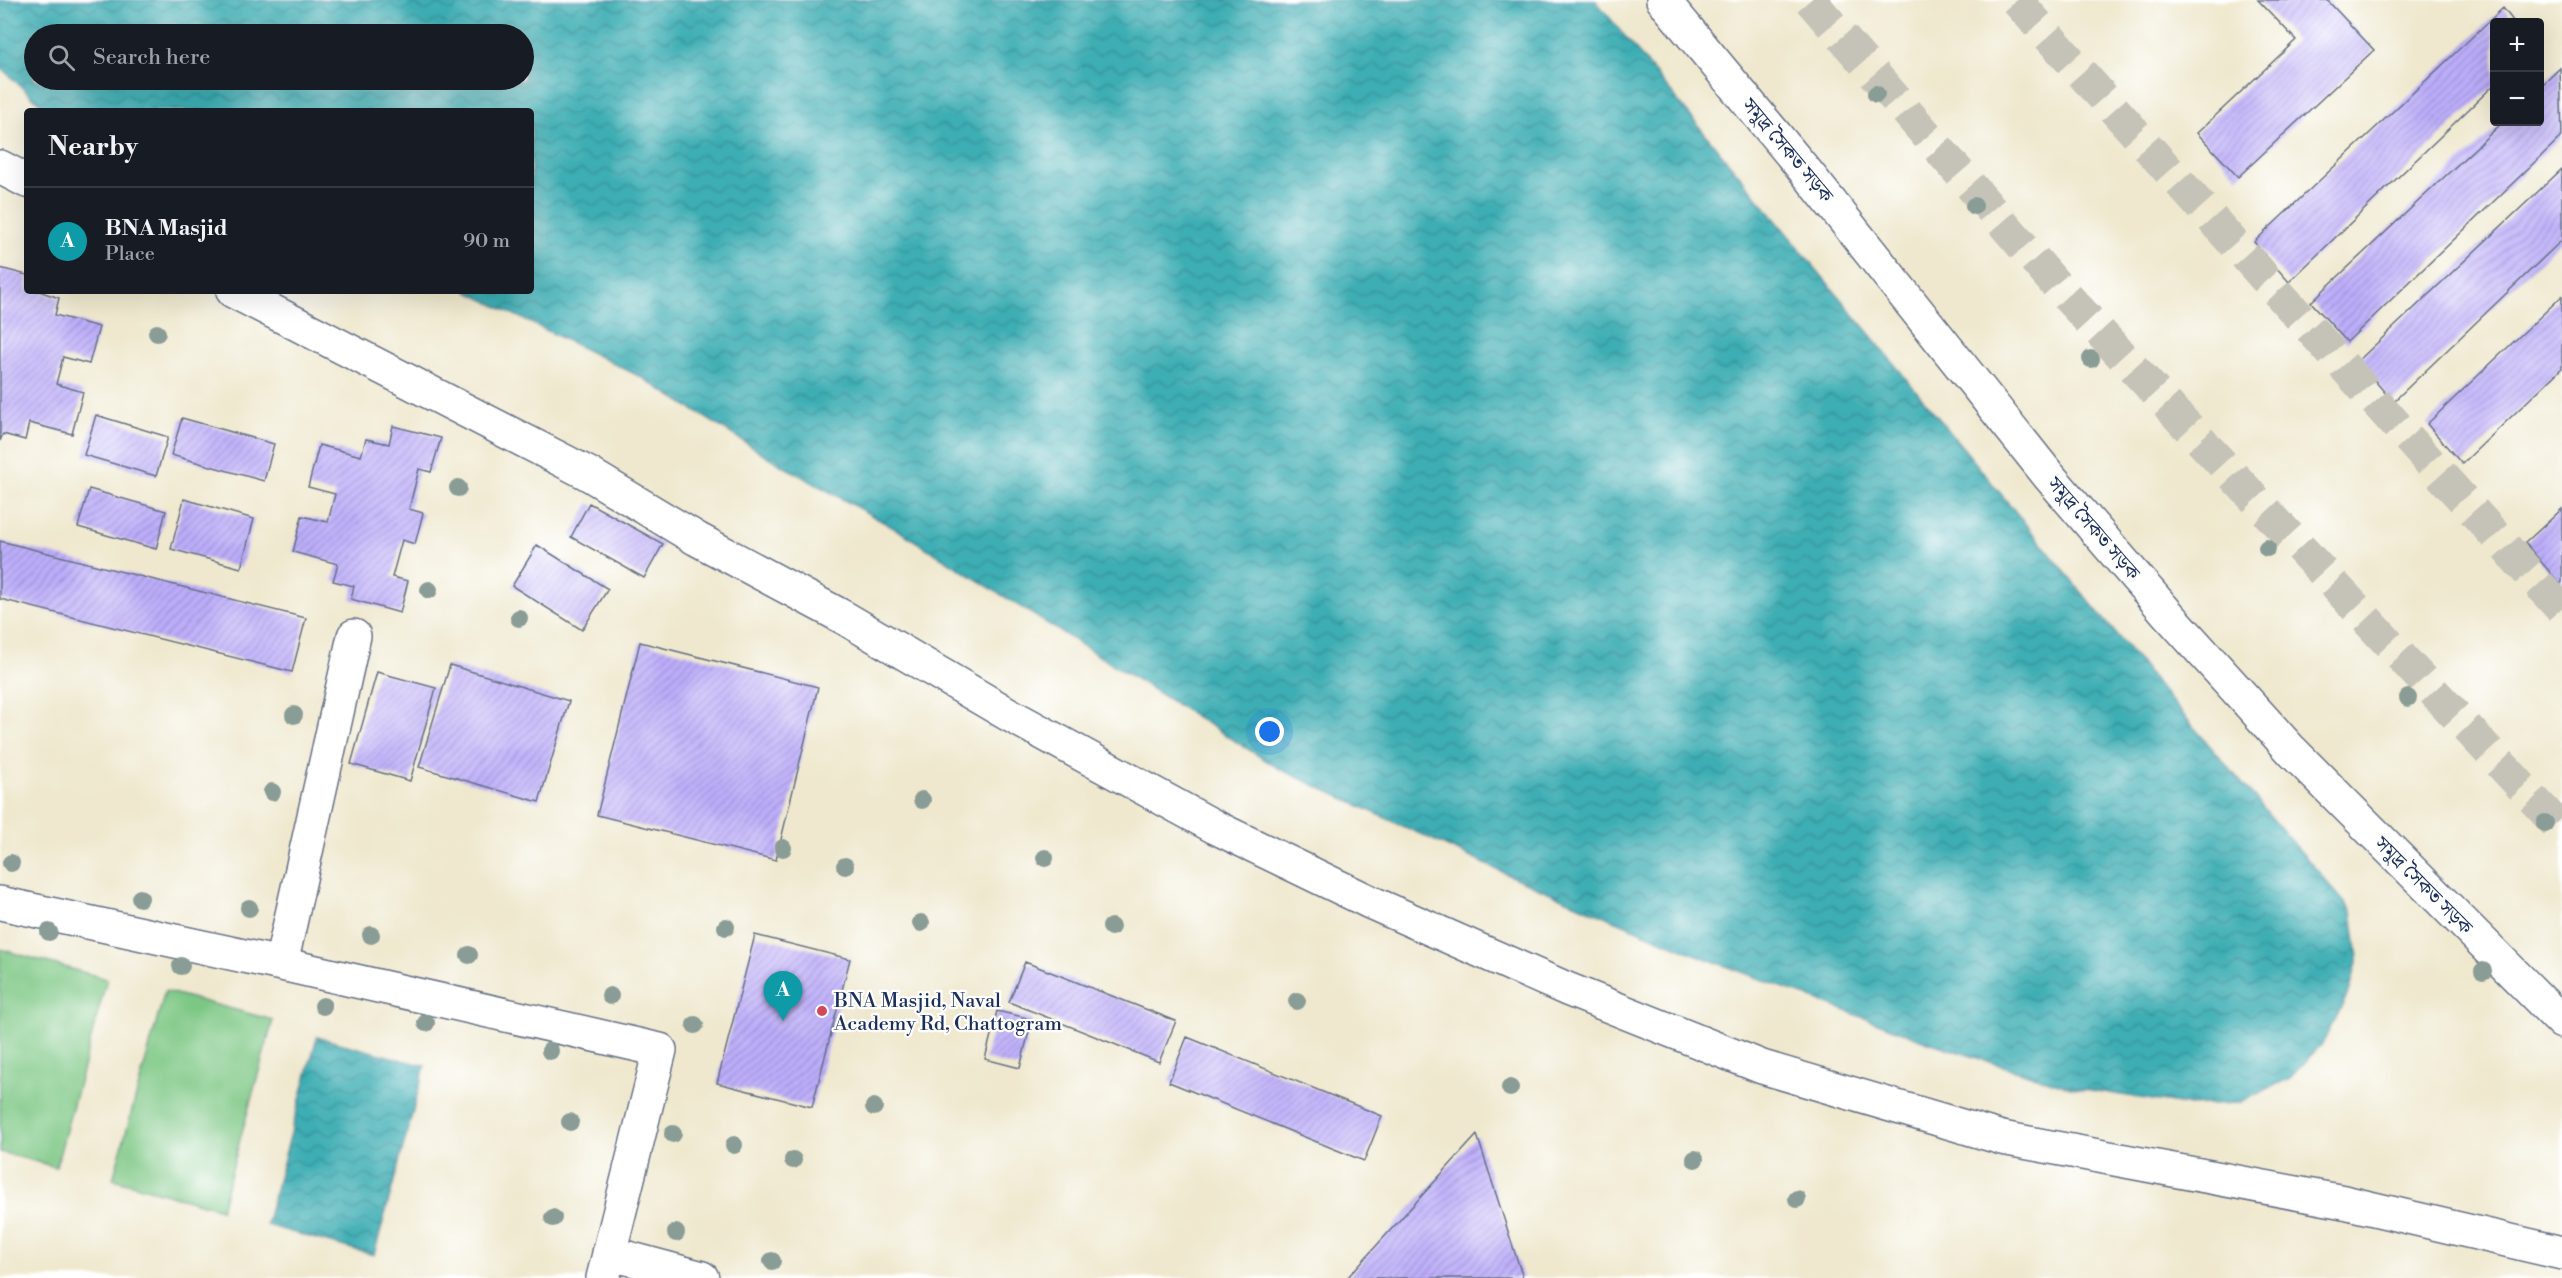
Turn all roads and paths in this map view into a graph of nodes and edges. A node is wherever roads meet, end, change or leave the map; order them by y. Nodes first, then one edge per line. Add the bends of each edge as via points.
1 (1663, 0) edge
2 (238, 294) edge
3 (354, 636) dead end
4 (0, 903) edge
5 (281, 963) junction
6 (2562, 1022) edge
7 (2562, 1253) edge
8 (606, 1266) edge
9 (702, 1278) edge

1 - 6 main road, সমুদ্র সৈকত সড়ক via 2049,476 2167,613 2291,750
2 - 7 main road via 589,474 1008,714 1215,826 1370,902 1567,989 1762,1067 2002,1138 2344,1202
3 - 5 main road
4 - 5 main road
5 - 8 main road via 660,1050
8 - 9 main road

